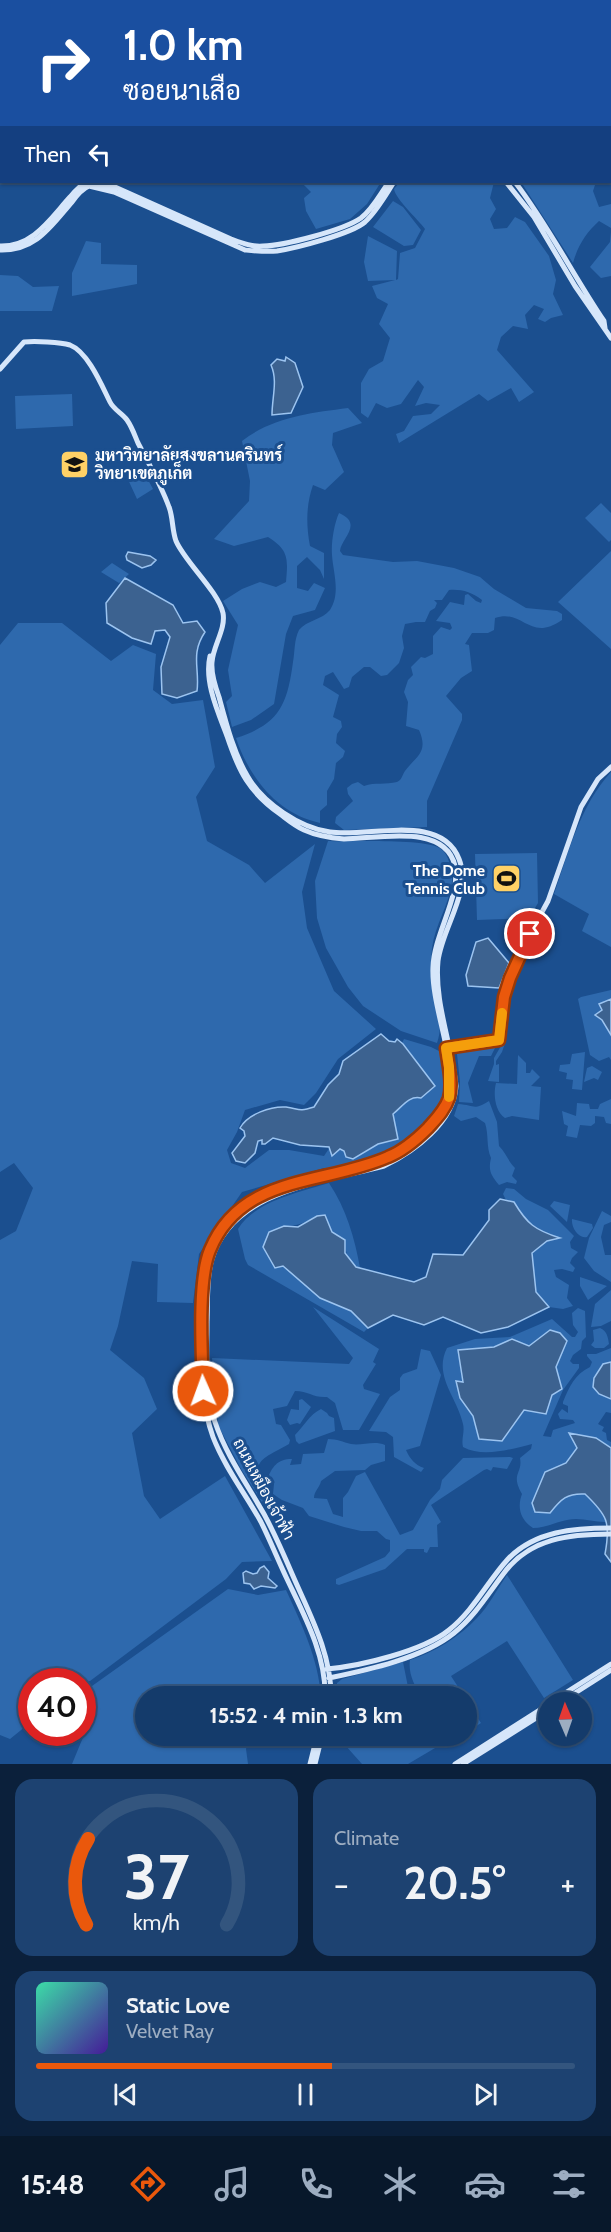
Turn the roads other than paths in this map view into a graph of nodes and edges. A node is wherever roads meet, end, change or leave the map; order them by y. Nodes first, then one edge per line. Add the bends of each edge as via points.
1 (388, 183) edge
2 (393, 183) edge
3 (507, 183) edge
4 (516, 183) edge
5 (86, 184) edge
6 (0, 248) edge
7 (602, 322) junction
8 (611, 338) edge
9 (0, 369) edge
10 (611, 767) edge
11 (448, 1048) junction
12 (611, 1528) edge
13 (600, 1531) junction
14 (611, 1534) edge
15 (485, 1595) junction
16 (611, 1664) edge
17 (326, 1670) junction
18 (611, 1670) edge
19 (327, 1678) junction
20 (326, 1686) edge
21 (329, 1686) edge
22 (567, 1692) edge
23 (577, 1692) edge
24 (538, 1711) edge
25 (538, 1717) edge
26 (314, 1746) edge
27 (320, 1746) edge
28 (310, 1764) edge
29 (315, 1764) edge
30 (455, 1764) edge
31 (463, 1764) edge

1 - 5 street via 360,219 291,242 261,247 246,245 115,187
2 - 5 street via 361,225 292,247 261,252 245,250 114,192
3 - 7 street via 534,217
4 - 7 street
5 - 6 street via 34,236
7 - 8 street
9 - 11 street, ถนนเหมืองเจ้าฟ้า via 24,342 71,345 86,359 105,387 110,403 127,420 170,509 176,542 220,606 223,621 208,662 210,685 243,778 265,804 313,833 341,839 432,839 453,859 454,895 437,939 433,966 433,983
10 - 11 street via 598,779 581,807 548,901 510,978 499,1040
11 - 17 street, ถนนเหมืองเจ้าฟ้า via 452,1067 449,1098 421,1135 380,1160 267,1195 236,1213 220,1231 206,1262 203,1382 208,1422 228,1469 314,1631
12 - 13 street
13 - 14 street
13 - 15 street via 563,1531 531,1541 508,1559
15 - 17 street via 434,1640 370,1661
15 - 19 street via 460,1628 438,1644 416,1654
16 - 22 street
17 - 19 street, ถนนเหมืองเจ้าฟ้า
18 - 23 street
19 - 20 street, ถนนเหมืองเจ้าฟ้า
19 - 21 street, ถนนเหมืองเจ้าฟ้า
24 - 30 street
25 - 31 street
26 - 28 street
27 - 29 street

